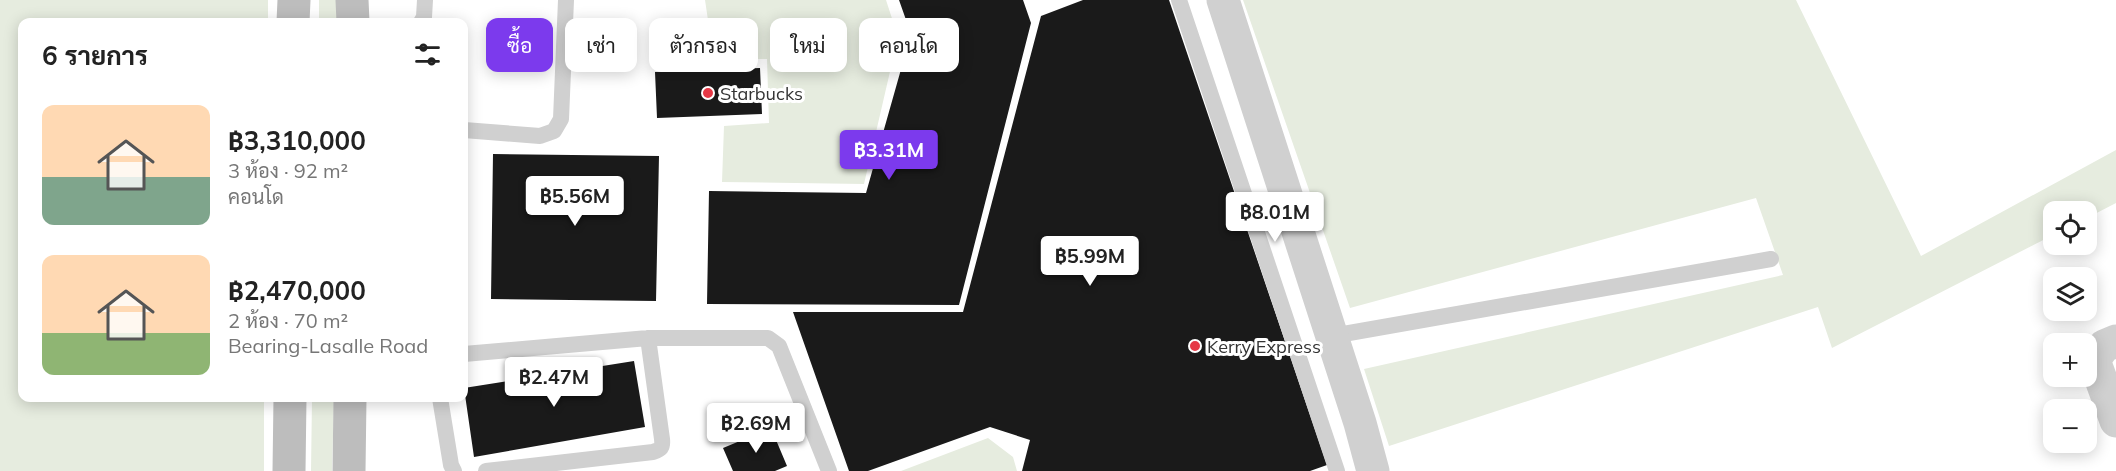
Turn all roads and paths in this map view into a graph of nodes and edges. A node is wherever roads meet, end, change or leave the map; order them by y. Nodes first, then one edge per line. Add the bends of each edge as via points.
1 (294, 0) edge
2 (352, 0) edge
3 (425, 0) edge
4 (566, 0) edge
5 (1179, 0) edge
6 (1223, 0) edge
7 (293, 18) edge
8 (353, 18) edge
9 (423, 18) edge
10 (468, 130) edge
11 (1771, 259) dead end
12 (1332, 336) junction
13 (648, 338) junction
14 (2116, 340) edge
15 (468, 354) edge
16 (290, 402) edge
17 (350, 402) edge
18 (441, 402) edge
19 (2116, 421) edge
20 (289, 471) edge
21 (349, 471) edge
22 (454, 471) edge
23 (486, 471) edge
24 (829, 471) edge
25 (1337, 471) edge
26 (1372, 471) edge

1 - 7 street
2 - 8 street
3 - 9 lane
4 - 10 lane via 561,119 554,131 540,136
5 - 25 lane
6 - 12 street
11 - 12 lane
12 - 26 street
13 - 15 lane
13 - 23 lane via 663,446 660,449
13 - 24 lane via 763,337 774,341
14 - 19 street via 2104,346 2094,360
16 - 20 street
17 - 21 street
18 - 22 lane

